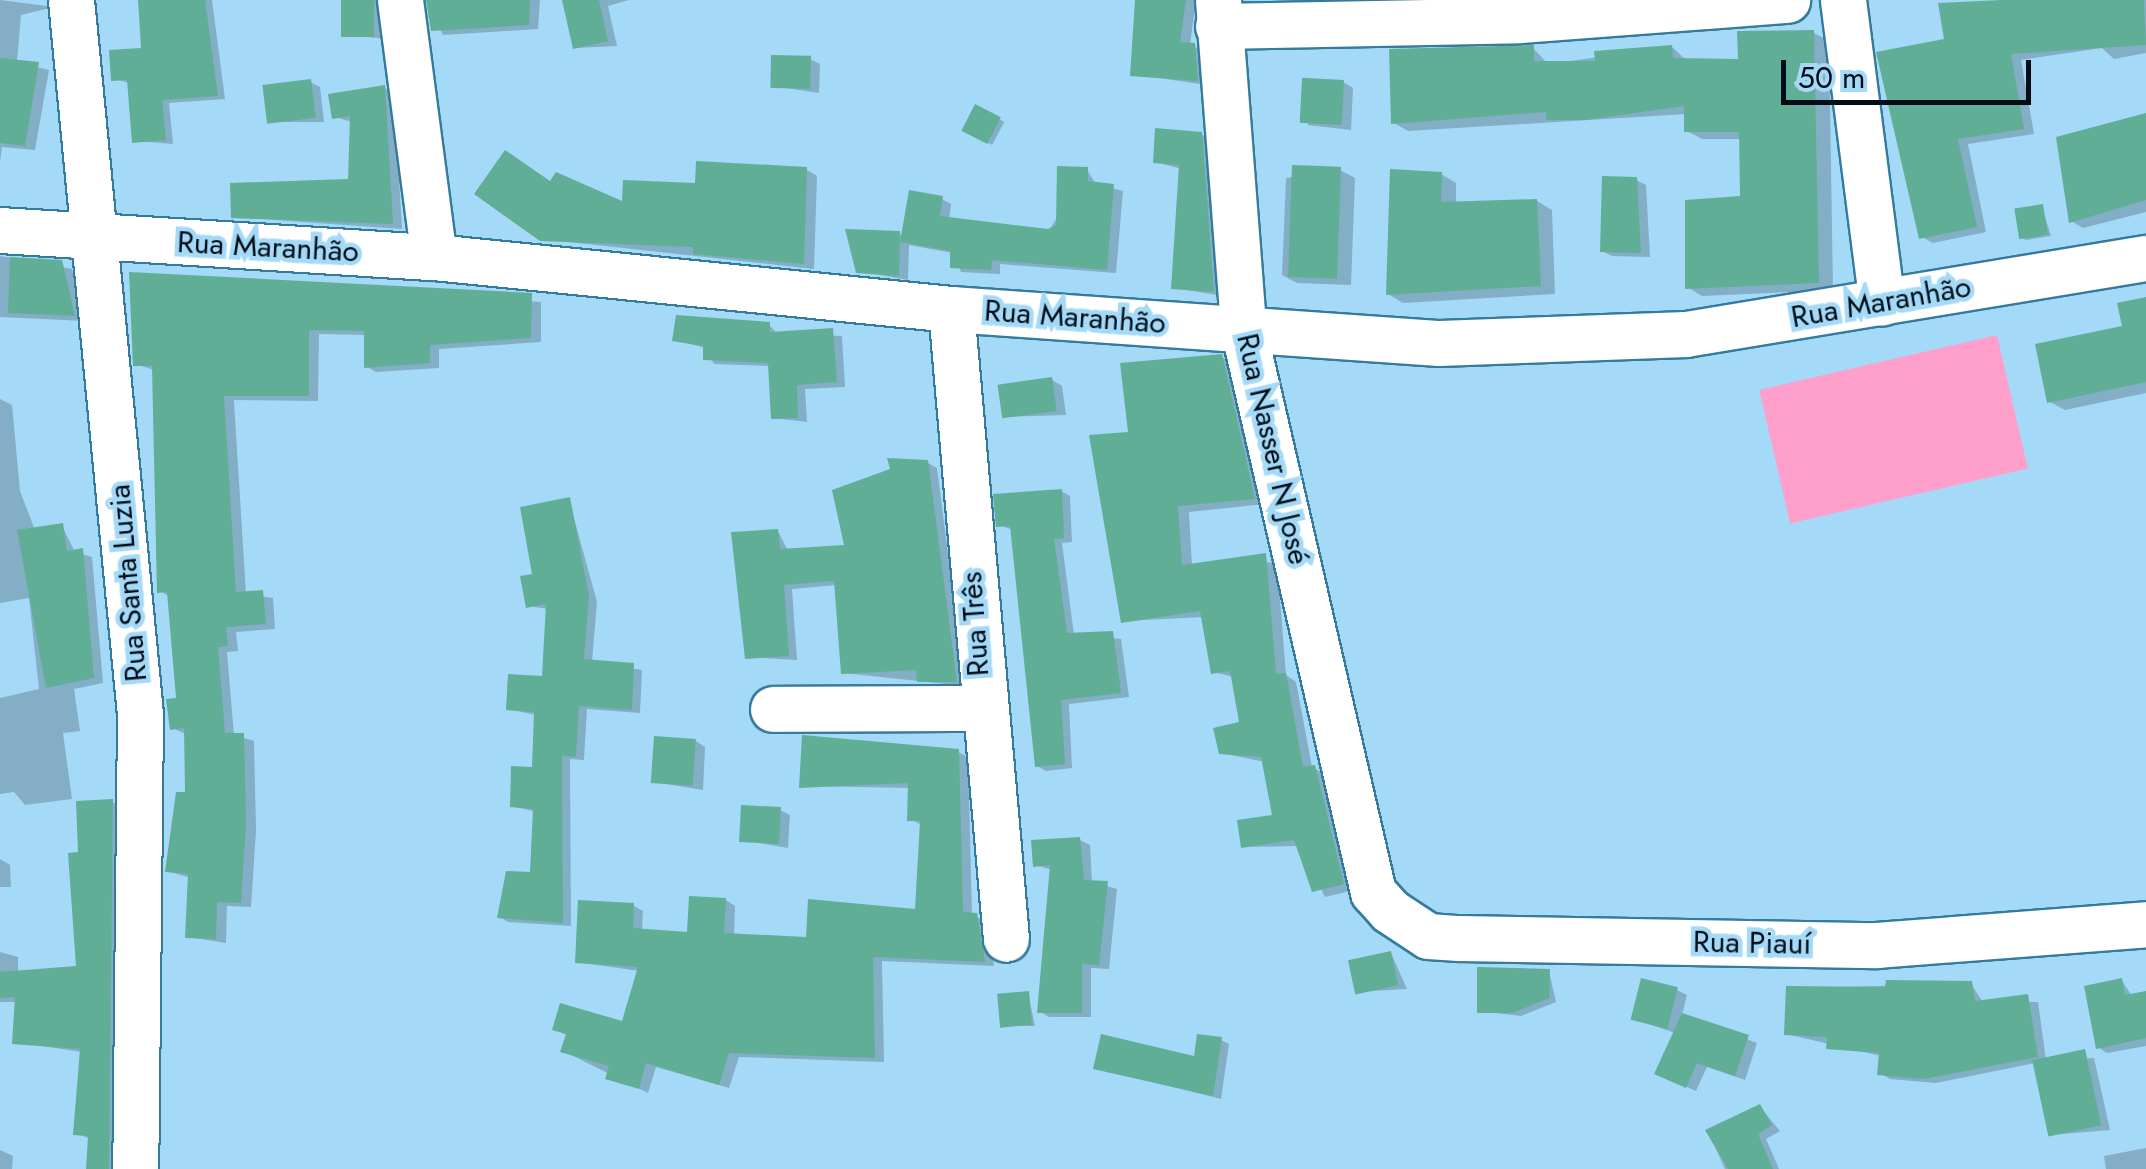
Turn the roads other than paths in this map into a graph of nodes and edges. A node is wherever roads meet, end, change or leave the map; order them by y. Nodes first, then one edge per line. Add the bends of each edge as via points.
1 (71, 0) edge
2 (400, 0) edge
3 (1787, 0) edge
4 (1843, 0) edge
5 (1218, 13) edge
6 (0, 230) edge
7 (100, 238) junction
8 (434, 256) junction
9 (2146, 258) edge
10 (1882, 303) junction
11 (951, 309) junction
12 (1243, 328) junction
13 (981, 708) junction
14 (773, 709) dead end
15 (1373, 892) joint
16 (2146, 924) edge
17 (1006, 939) dead end
18 (135, 1169) edge

1 - 7 street, Rua Santa Luzia
2 - 8 street
3 - 5 street via 1537,19
4 - 10 street
5 - 12 street, Rua Nasser N José
6 - 7 street, Rua Maranhão
7 - 8 street, Rua Maranhão
7 - 18 street, Rua Santa Luzia via 140,714
8 - 11 street, Rua Maranhão
9 - 10 street, Rua Maranhão
10 - 12 street, Rua Maranhão via 1686,334 1548,341
11 - 12 street, Rua Maranhão
11 - 13 street, Rua Três
12 - 15 street, Rua Nasser N José
13 - 14 street
13 - 17 street, Rua Três
15 - 16 street, Rua Piauí via 1428,936 1458,938 1876,945

